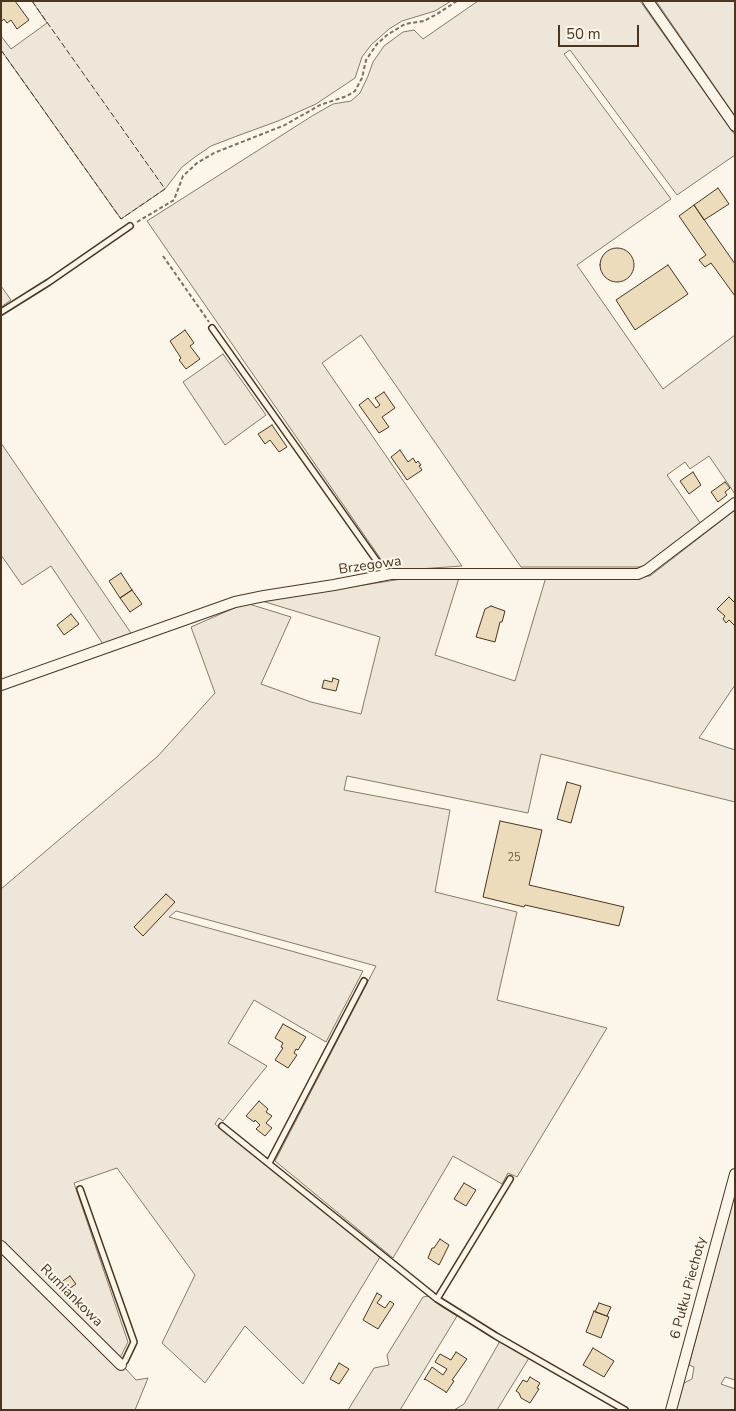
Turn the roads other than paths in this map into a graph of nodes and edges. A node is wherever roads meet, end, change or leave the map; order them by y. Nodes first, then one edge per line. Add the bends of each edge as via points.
1 (648, 1) edge
2 (735, 126) edge
3 (130, 226) road end
4 (1, 312) edge
5 (212, 328) road end
6 (735, 502) edge
7 (386, 575) junction
8 (1, 685) edge
9 (364, 981) dead end
10 (222, 1126) dead end
11 (269, 1163) junction
12 (735, 1174) edge
13 (510, 1179) dead end
14 (80, 1189) dead end
15 (1, 1246) edge
16 (438, 1299) junction
17 (121, 1365) joint
18 (625, 1410) edge
19 (671, 1410) edge

1 - 2 street
3 - 4 lane
5 - 7 lane
6 - 7 street, Brzegowa via 638,574
7 - 8 street, Brzegowa via 235,602
9 - 11 lane
10 - 11 lane
11 - 16 lane
12 - 19 street, 6 Pułku Piechoty
13 - 16 lane
14 - 17 lane via 134,1342
15 - 17 street, Rumiankowa
16 - 18 lane

